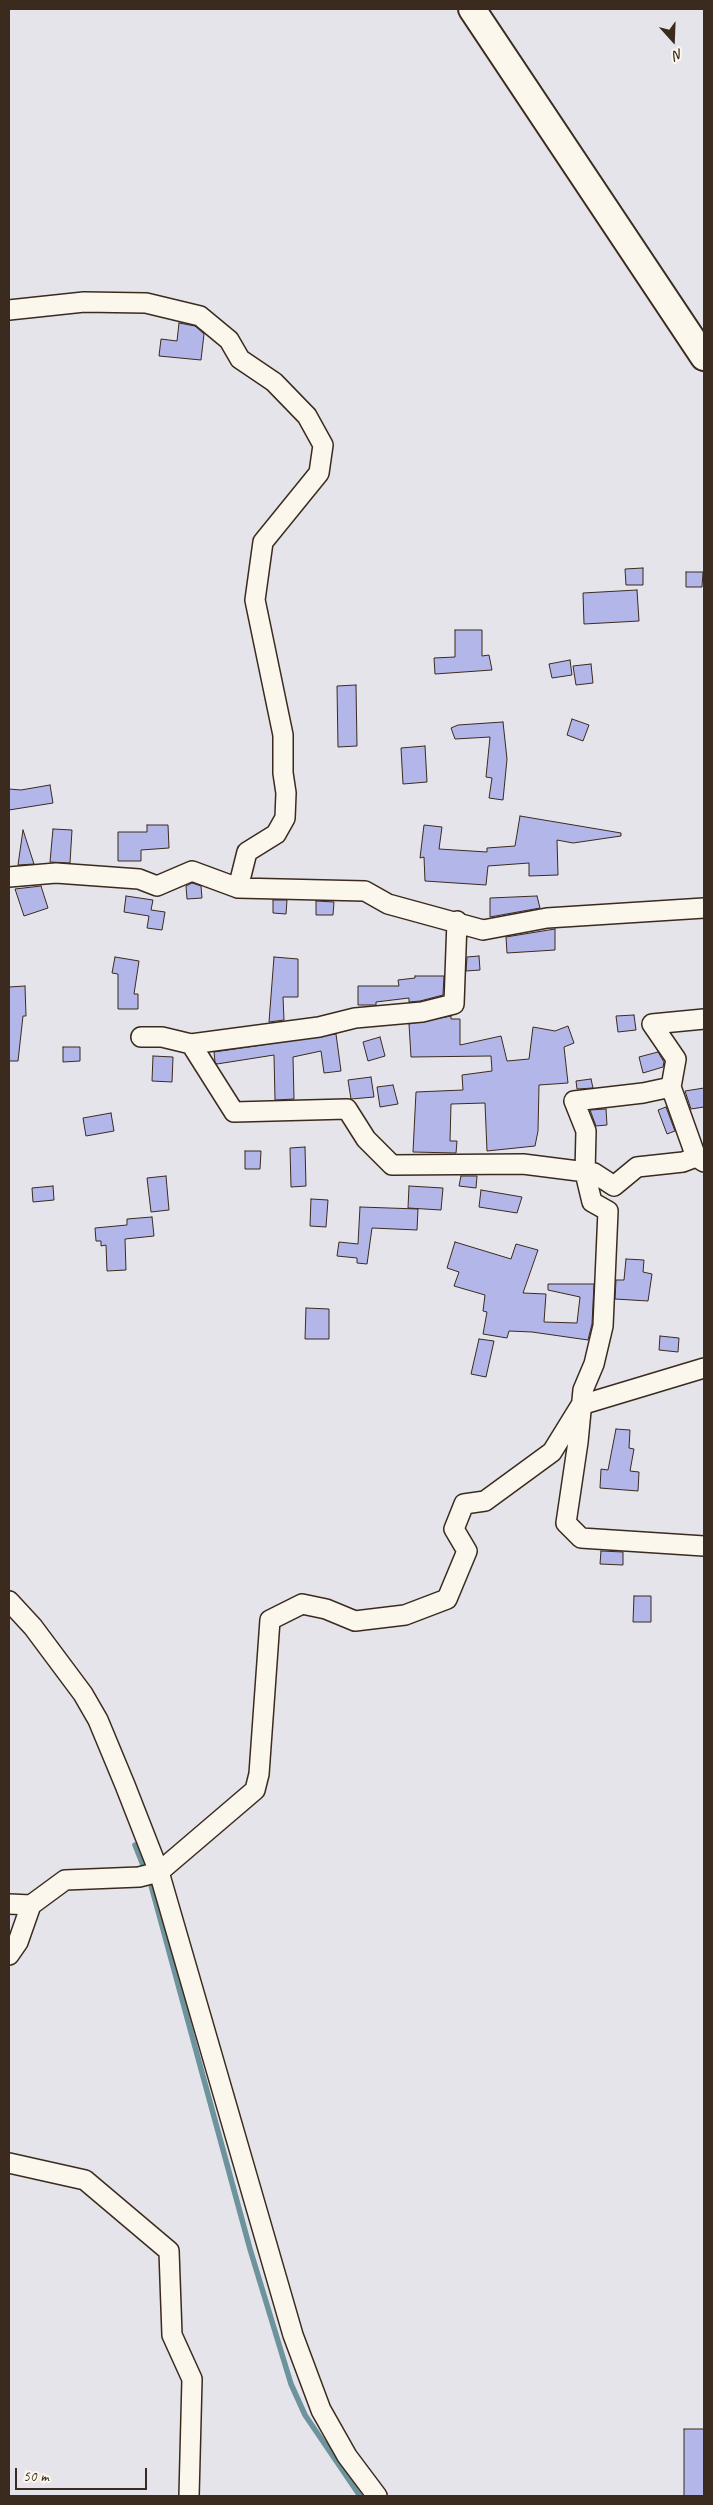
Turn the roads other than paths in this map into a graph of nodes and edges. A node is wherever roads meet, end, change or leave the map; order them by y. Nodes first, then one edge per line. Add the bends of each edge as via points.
1 (472, 9) edge
2 (9, 310) edge
3 (704, 356) edge
4 (9, 877) edge
5 (238, 888) junction
6 (704, 908) edge
7 (458, 921) junction
8 (704, 1019) edge
9 (141, 1037) dead end
10 (191, 1044) junction
11 (671, 1087) junction
12 (700, 1160) edge
13 (586, 1173) junction
14 (704, 1368) edge
15 (581, 1405) junction
16 (704, 1546) edge
17 (9, 1601) edge
18 (151, 1874) junction
19 (9, 1904) edge
20 (31, 1905) junction
21 (9, 1954) edge
22 (9, 2163) edge
23 (189, 2496) edge
24 (377, 2496) edge

1 - 3 street
2 - 5 street via 84,302 146,303 200,316 229,340 240,359 274,382 306,416 323,445 319,474 263,542 255,600 283,735 285,818 276,834 247,852
4 - 5 street via 56,873 139,879 157,886 192,871
5 - 7 street via 365,891 388,904
6 - 7 street via 547,918 483,930
7 - 10 street via 454,1004 422,1012 355,1018 319,1027
8 - 11 street via 652,1024 676,1059
9 - 10 street via 162,1037
10 - 13 street via 234,1112 347,1109 366,1139 392,1164 523,1164
11 - 12 street
11 - 13 street via 574,1101 586,1131
12 - 13 street via 637,1167 614,1186 594,1173
13 - 15 street via 592,1202 608,1211 603,1326
14 - 15 street
15 - 16 street via 566,1523 581,1538
15 - 18 street via 552,1452 485,1501 464,1504 454,1530 467,1551 447,1599 405,1615 355,1621 326,1609 302,1604 270,1620 259,1774 255,1790
17 - 18 street via 64,1668 98,1720
18 - 20 street via 65,1880
18 - 24 street via 293,2335 321,2410 347,2456
19 - 20 street
20 - 21 street via 18,1942
22 - 23 street via 85,2180 169,2251 172,2335 192,2379

